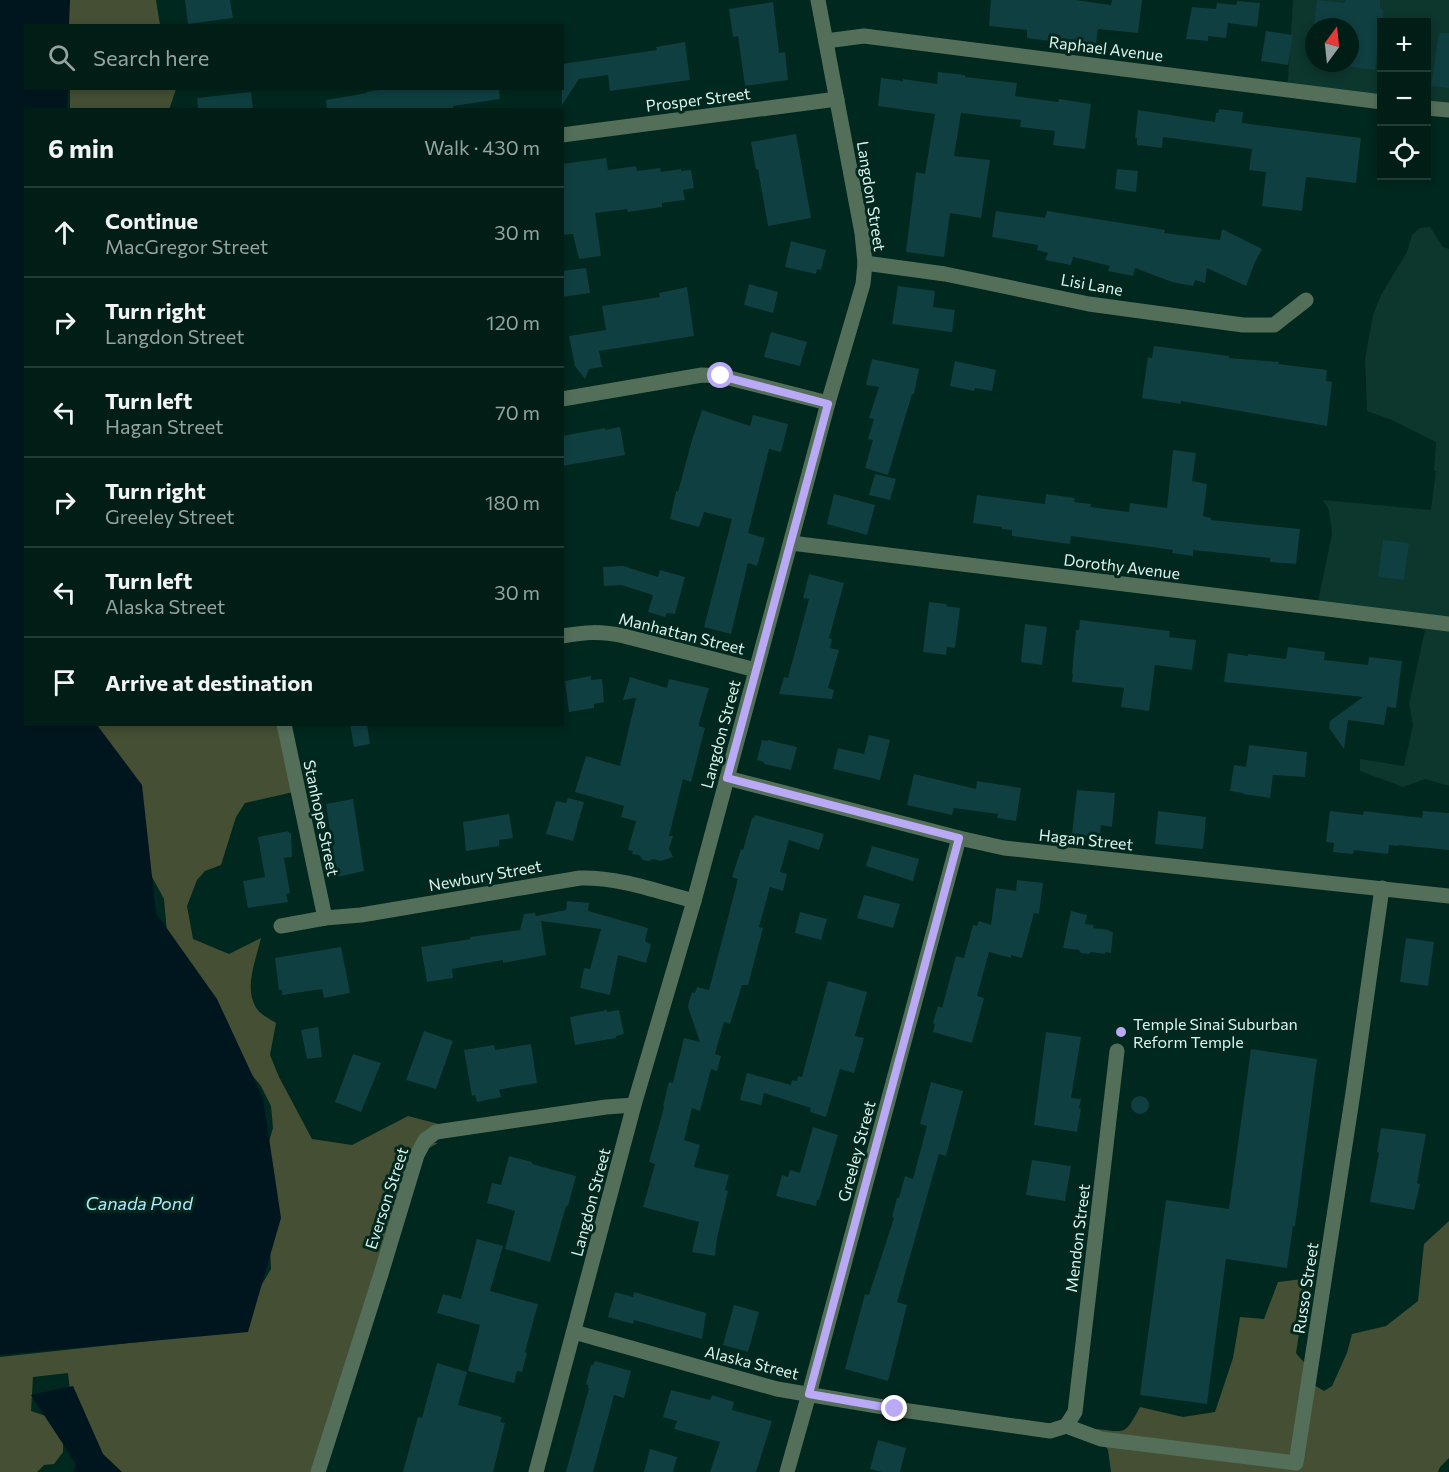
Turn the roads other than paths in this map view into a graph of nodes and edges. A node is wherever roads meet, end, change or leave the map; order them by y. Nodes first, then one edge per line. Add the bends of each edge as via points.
1 (818, 0) edge
2 (826, 41) junction
3 (837, 99) junction
4 (1377, 101) edge
5 (1431, 108) edge
6 (1449, 110) edge
7 (564, 135) edge
8 (865, 263) junction
9 (1306, 300) dead end
10 (564, 399) edge
11 (828, 404) junction
12 (791, 543) junction
13 (1449, 624) edge
14 (564, 636) edge
15 (756, 670) junction
16 (284, 726) edge
17 (727, 778) junction
18 (959, 838) junction
19 (1382, 888) junction
20 (1449, 896) edge
21 (694, 901) junction
22 (325, 918) junction
23 (281, 926) dead end
24 (1117, 1051) dead end
25 (634, 1105) junction
26 (573, 1332) junction
27 (809, 1394) junction
28 (1066, 1426) junction
29 (318, 1472) edge
30 (536, 1472) edge
31 (787, 1472) edge

1 - 2 street, Langdon Street
2 - 3 street, Langdon Street
2 - 4 street, Raphael Avenue via 864,36
3 - 7 street, Prosper Street
3 - 8 street, Langdon Street
5 - 6 street
8 - 9 street, Lisi Lane via 945,274 1089,304 1243,325 1274,325
8 - 11 street, Langdon Street via 863,284
10 - 11 street via 711,375
11 - 12 street, Langdon Street
12 - 13 street, Dorothy Avenue
12 - 15 street, Langdon Street
14 - 15 street, Manhattan Street via 606,632
15 - 17 street, Langdon Street
16 - 22 street, Stanhope Street
17 - 18 street, Hagan Street
17 - 21 street, Langdon Street
18 - 19 street, Hagan Street via 1032,852
18 - 27 street, Greeley Street
19 - 20 street, Hagan Street
19 - 28 street, Russo Street via 1296,1463 1101,1439
21 - 22 street, Newbury Street via 614,879 580,878
21 - 25 street, Langdon Street
22 - 23 street, Newbury Street
24 - 28 street, Mendon Street via 1075,1412
25 - 26 street, Langdon Street
25 - 29 street, Everson Street via 436,1132 425,1140 417,1155
26 - 27 street, Alaska Street via 777,1389
26 - 30 street, Langdon Street
27 - 28 street, Alaska Street via 1050,1431
27 - 31 street, Greeley Street

